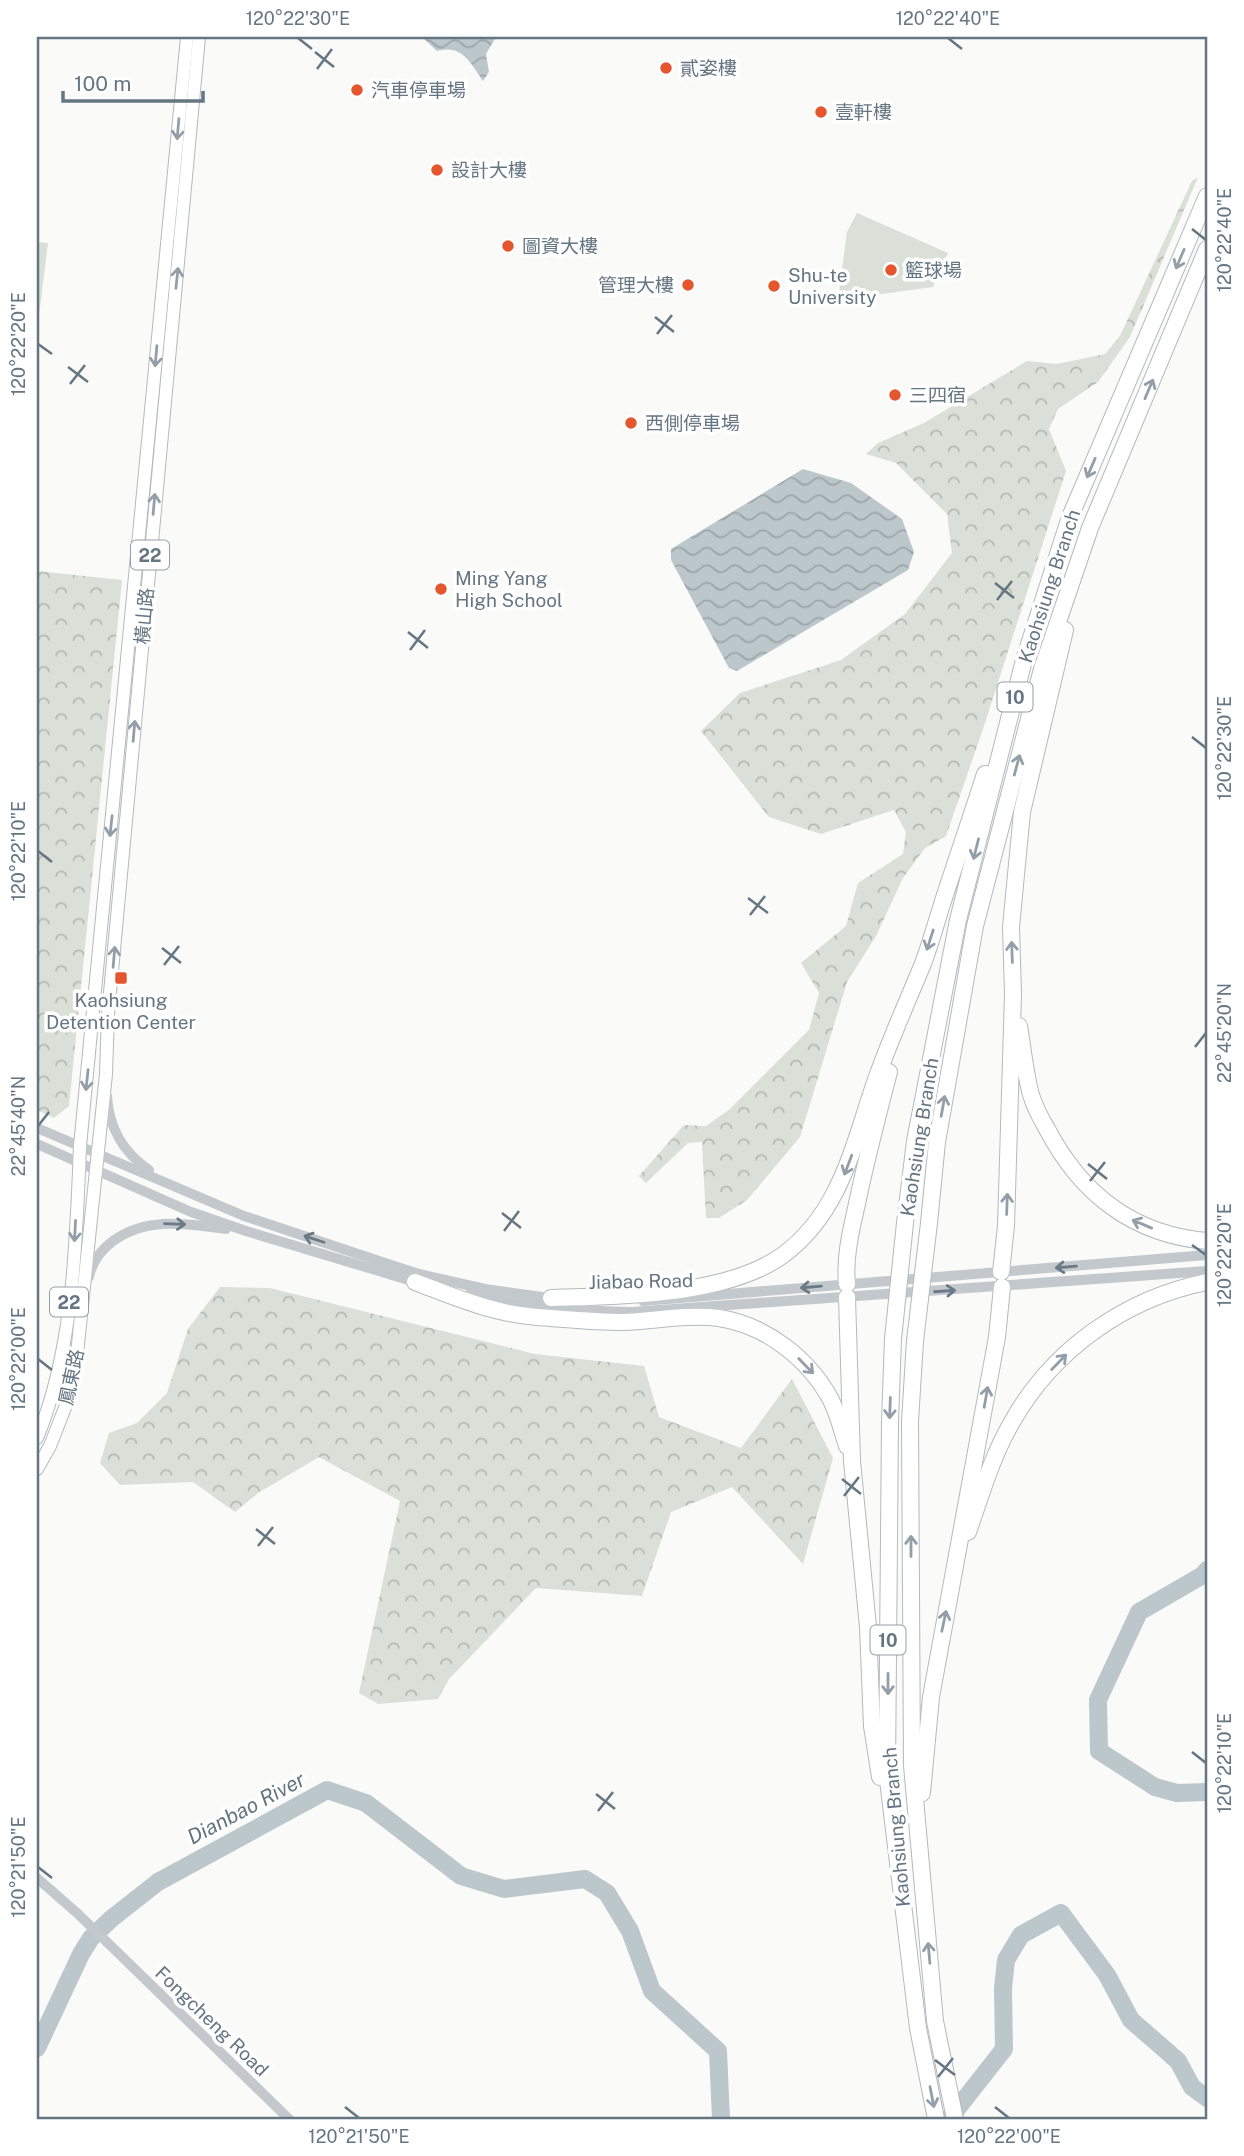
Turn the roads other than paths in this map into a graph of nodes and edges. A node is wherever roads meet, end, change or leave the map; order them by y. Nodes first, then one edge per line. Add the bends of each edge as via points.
1 (187, 37) edge
2 (199, 37) edge
3 (1207, 196) edge
4 (1207, 249) edge
5 (1080, 556) junction
6 (1037, 619) junction
7 (913, 985) junction
8 (1013, 994) junction
9 (106, 1074) junction
10 (37, 1128) edge
11 (37, 1144) edge
12 (80, 1146) junction
13 (97, 1153) junction
14 (80, 1163) junction
15 (96, 1170) junction
16 (178, 1188) junction
17 (246, 1231) junction
18 (1207, 1241) edge
19 (1207, 1255) edge
20 (1207, 1270) edge
21 (1002, 1280) junction
22 (415, 1282) junction
23 (1207, 1282) edge
24 (847, 1291) junction
25 (551, 1298) junction
26 (83, 1307) junction
27 (37, 1438) edge
28 (852, 1461) junction
29 (37, 1469) edge
30 (954, 1574) junction
31 (918, 1834) junction
32 (37, 1878) edge
33 (907, 1939) junction
34 (289, 2119) edge
35 (936, 2119) edge
36 (955, 2119) edge

1 -> 12 main road, 橫山路 / 22
9 -> 2 main road, 橫山路 / 22
3 -> 6 highway, Kaohsiung Branch / 10 via 1070,517
5 -> 4 highway, Kaohsiung Branch / 10
8 -> 5 highway via 1011,927 1022,812
31 -> 5 highway, Kaohsiung Branch / 10, bridge via 912,1751 910,1421 937,1142 975,926 1042,669
6 -> 7 highway
6 -> 33 highway, Kaohsiung Branch / 10, bridge via 958,920 915,1141 892,1339 887,1772
7 - 24 highway via 866,1158 846,1259
7 -> 25 highway via 839,1186 810,1230 783,1255 732,1280 617,1296
18 -> 8 highway via 1136,1223 1111,1208 1070,1166 1032,1096
21 -> 8 highway
9 - 13 main road, 橫山路 / 22
9 - 16 street via 108,1109 119,1142 139,1163
10 - 12 street, Jiabao Road
11 - 14 street, Jiabao Road
12 - 13 street, Jiabao Road
12 - 14 main road, 鳳東路 / 22
13 - 15 main road, 鳳東路 / 22
13 - 16 street, Jiabao Road
14 - 15 street, Jiabao Road
14 -> 27 main road, 鳳東路 / 22 via 58,1376
15 - 17 street, Jiabao Road
15 - 26 main road, 鳳東路 / 22
25 -> 16 street, Jiabao Road via 419,1274 244,1216
17 - 22 street, Jiabao Road
26 -> 17 street via 90,1269 108,1245 127,1231 160,1223
19 -> 21 street, Jiabao Road
20 - 21 street, Jiabao Road
21 - 24 street, Jiabao Road
30 -> 21 highway via 997,1337
22 - 24 street, Jiabao Road via 510,1303 574,1311 667,1310
22 -> 28 highway via 485,1308 534,1317 622,1322 706,1318 750,1328 789,1349 819,1380
30 -> 23 highway via 1012,1421 1055,1365 1102,1325 1135,1306
24 -> 25 street, Jiabao Road via 663,1300
24 - 28 highway
26 - 29 main road, 鳳東路 / 22 via 70,1395
28 - 33 highway via 873,1740
31 -> 30 highway via 931,1697
36 -> 31 highway, Kaohsiung Branch / 10 via 935,2021
32 - 34 street, Fongcheng Road
33 -> 35 highway, Kaohsiung Branch / 10

